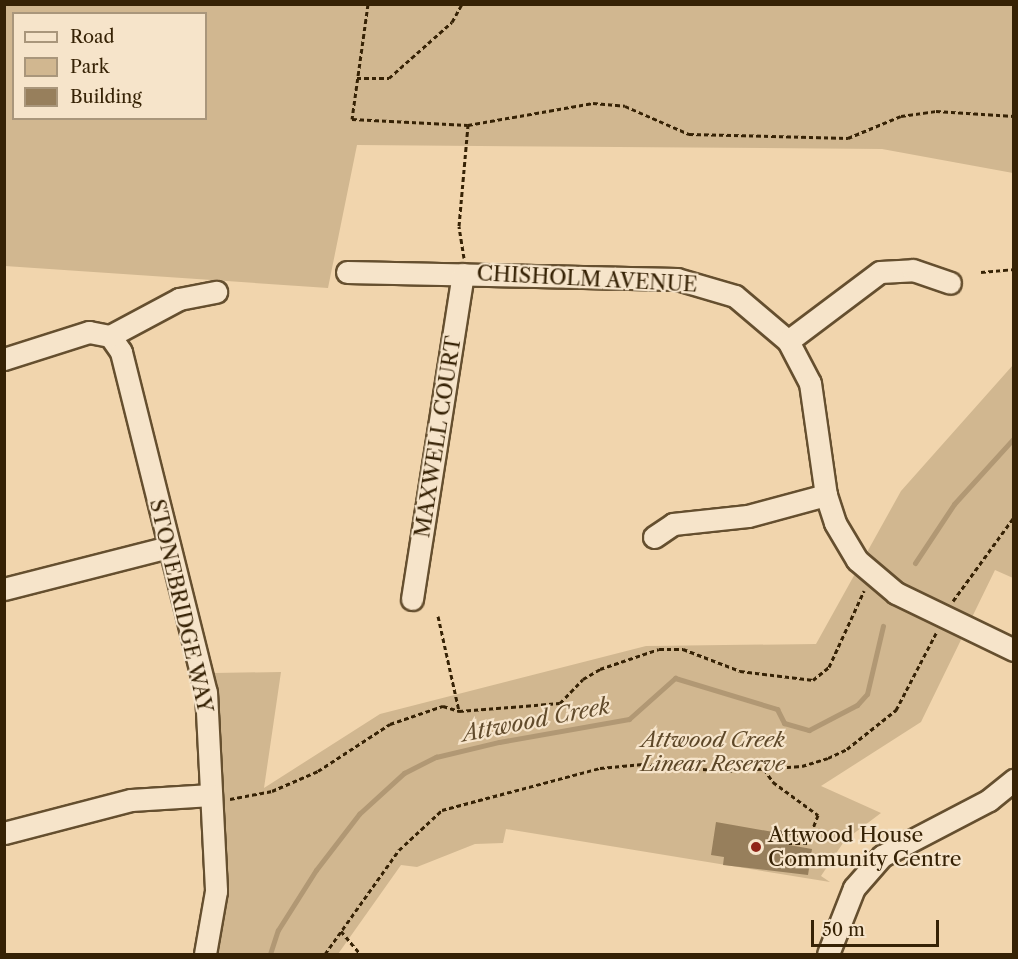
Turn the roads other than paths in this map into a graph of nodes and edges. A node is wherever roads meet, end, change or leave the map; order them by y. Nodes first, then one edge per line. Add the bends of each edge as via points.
1 (347, 272) dead end
2 (463, 274) junction
3 (950, 283) dead end
4 (216, 292) dead end
5 (110, 336) junction
6 (788, 341) junction
7 (4, 359) edge
8 (826, 495) junction
9 (654, 537) dead end
10 (169, 547) junction
11 (4, 589) edge
12 (412, 599) dead end
13 (1014, 650) edge
14 (1014, 780) edge
15 (211, 798) junction
16 (4, 832) edge
17 (831, 951) edge
18 (206, 954) edge

1 - 2 street, CHISHOLM AVENUE
2 - 6 street, CHISHOLM AVENUE via 677,279 708,285 759,313
2 - 12 street, MAXWELL COURT
3 - 6 street via 913,270 880,272
4 - 5 street via 179,299
5 - 7 street via 89,332
5 - 10 street, STONEBRIDGE WAY via 121,352
6 - 8 street, CHISHOLM AVENUE via 810,383 816,405
8 - 9 street via 748,516 673,524
8 - 13 street, CHISHOLM AVENUE via 845,543 871,575 945,618
10 - 11 street
10 - 15 street, STONEBRIDGE WAY via 206,692
14 - 17 street via 989,800 918,833 882,856 854,888
15 - 16 street via 131,800
15 - 18 street, STONEBRIDGE WAY via 215,912

